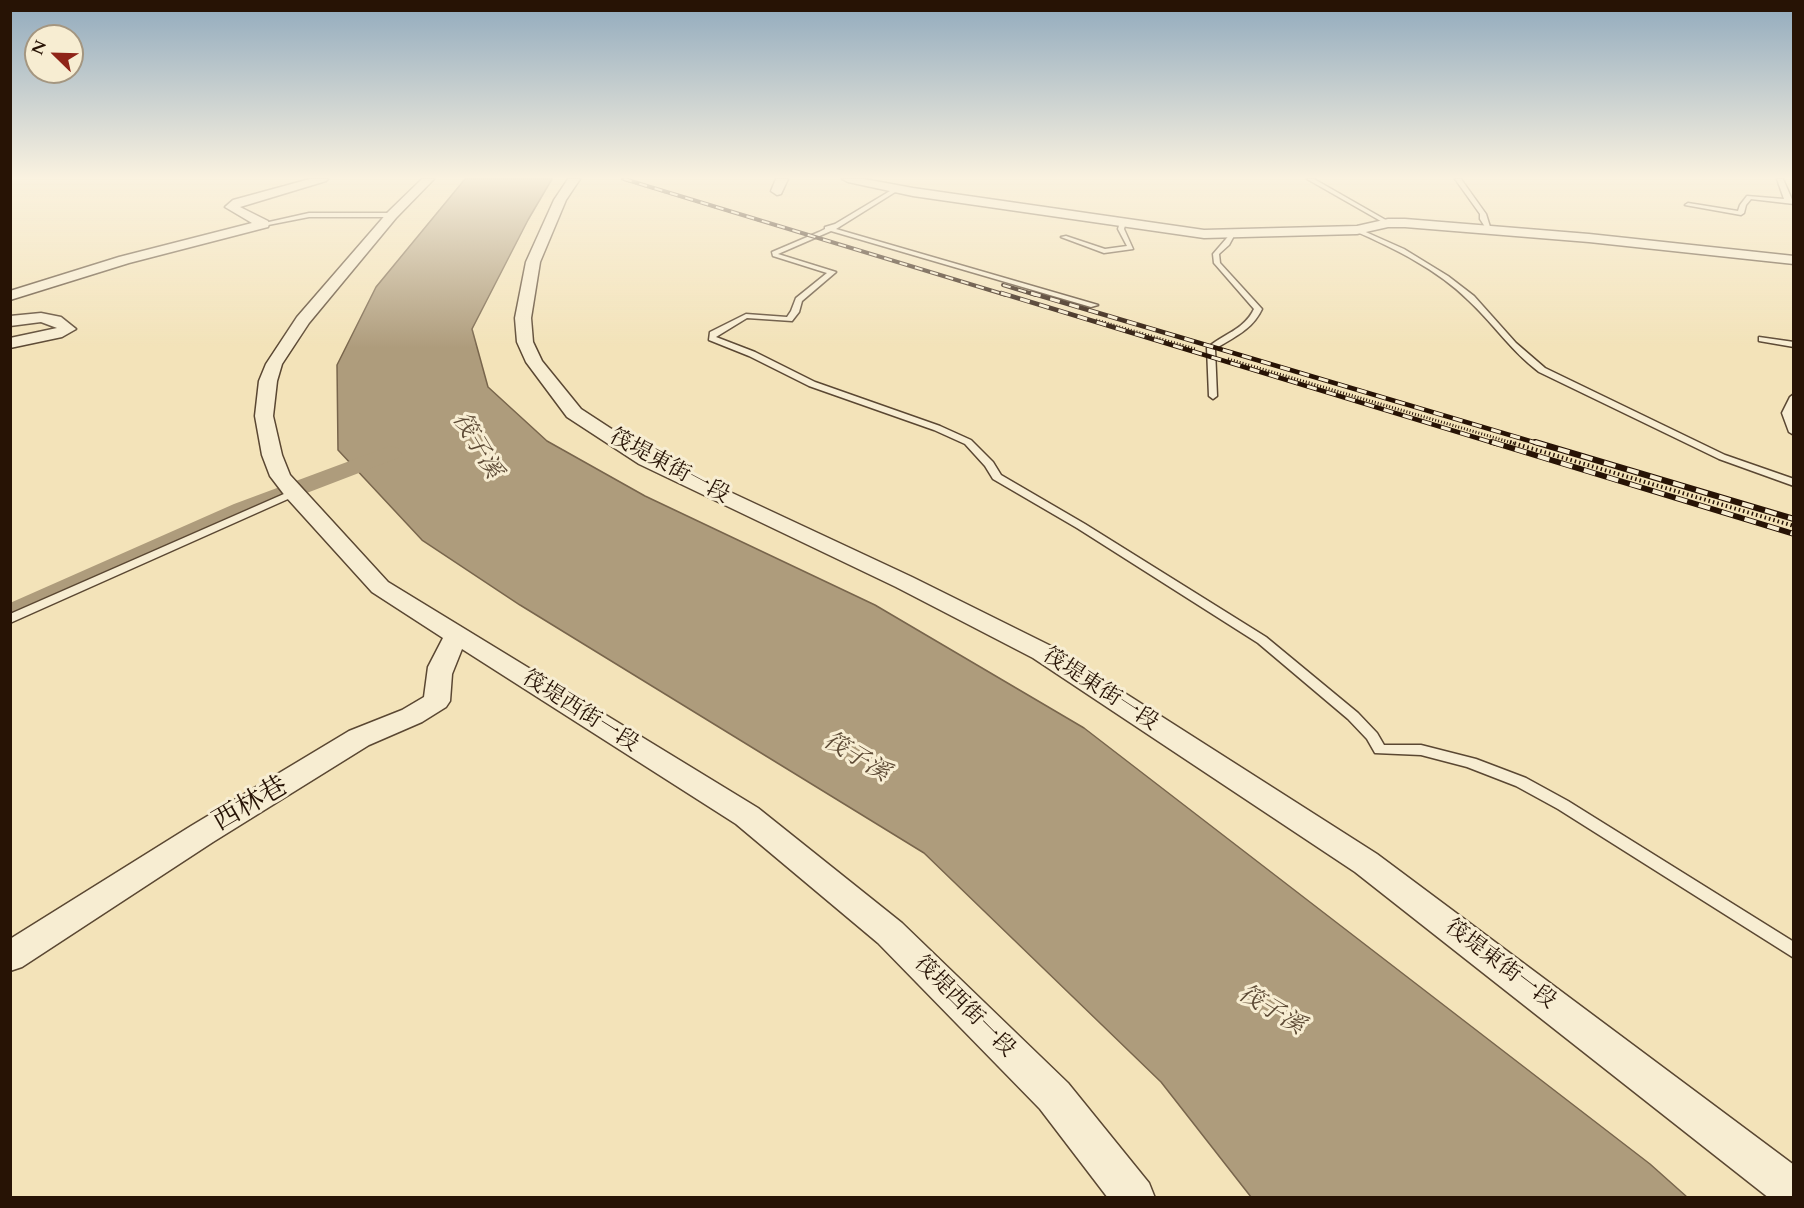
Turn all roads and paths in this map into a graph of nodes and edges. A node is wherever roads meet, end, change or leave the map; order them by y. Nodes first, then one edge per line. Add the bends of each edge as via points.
1 (219, 235) edge
2 (375, 235) edge
3 (545, 235) edge
4 (813, 235) edge
5 (853, 235) edge
6 (1124, 235) edge
7 (1231, 235) edge
8 (1369, 235) edge
9 (1552, 235) edge
10 (1064, 237) dead end
11 (1794, 260) edge
12 (10, 296) edge
13 (1094, 305) dead end
14 (10, 321) edge
15 (1762, 339) dead end
16 (10, 343) edge
17 (1794, 345) edge
18 (1213, 396) dead end
19 (1794, 397) edge
20 (1794, 432) edge
21 (1794, 483) edge
22 (293, 493) junction
23 (10, 619) edge
24 (457, 636) junction
25 (1794, 951) edge
26 (10, 957) edge
27 (1794, 1191) edge
28 (1134, 1197) edge

1 - 12 street
2 - 22 street, 筏堤西街一段 via 303,320 274,364 265,398 267,435 280,476
3 - 27 street, 筏堤東街一段 via 533,262 523,318 525,342 534,362 573,413 646,460 904,582 1041,652 1366,863
4 - 25 lane via 774,253 832,272 799,300 792,317 746,316 712,338 812,384 968,442 997,477 1262,640 1353,716 1380,750 1421,750 1521,782
5 - 13 lane
6 - 10 lane via 1131,248 1104,251
7 - 18 lane via 1216,255 1217,263 1258,309 1243,331 1211,348
8 - 21 lane via 1457,286 1526,360 1542,370 1722,457
9 - 11 street
14 - 16 street via 52,318 68,329
15 - 17 lane
19 - 20 lane via 1787,413
22 - 23 lane
22 - 24 street, 筏堤西街一段 via 380,587
24 - 26 street, 西林巷 via 440,664 435,685 437,701 359,738
24 - 28 street, 筏堤西街一段 via 747,816 890,933 1054,1096

